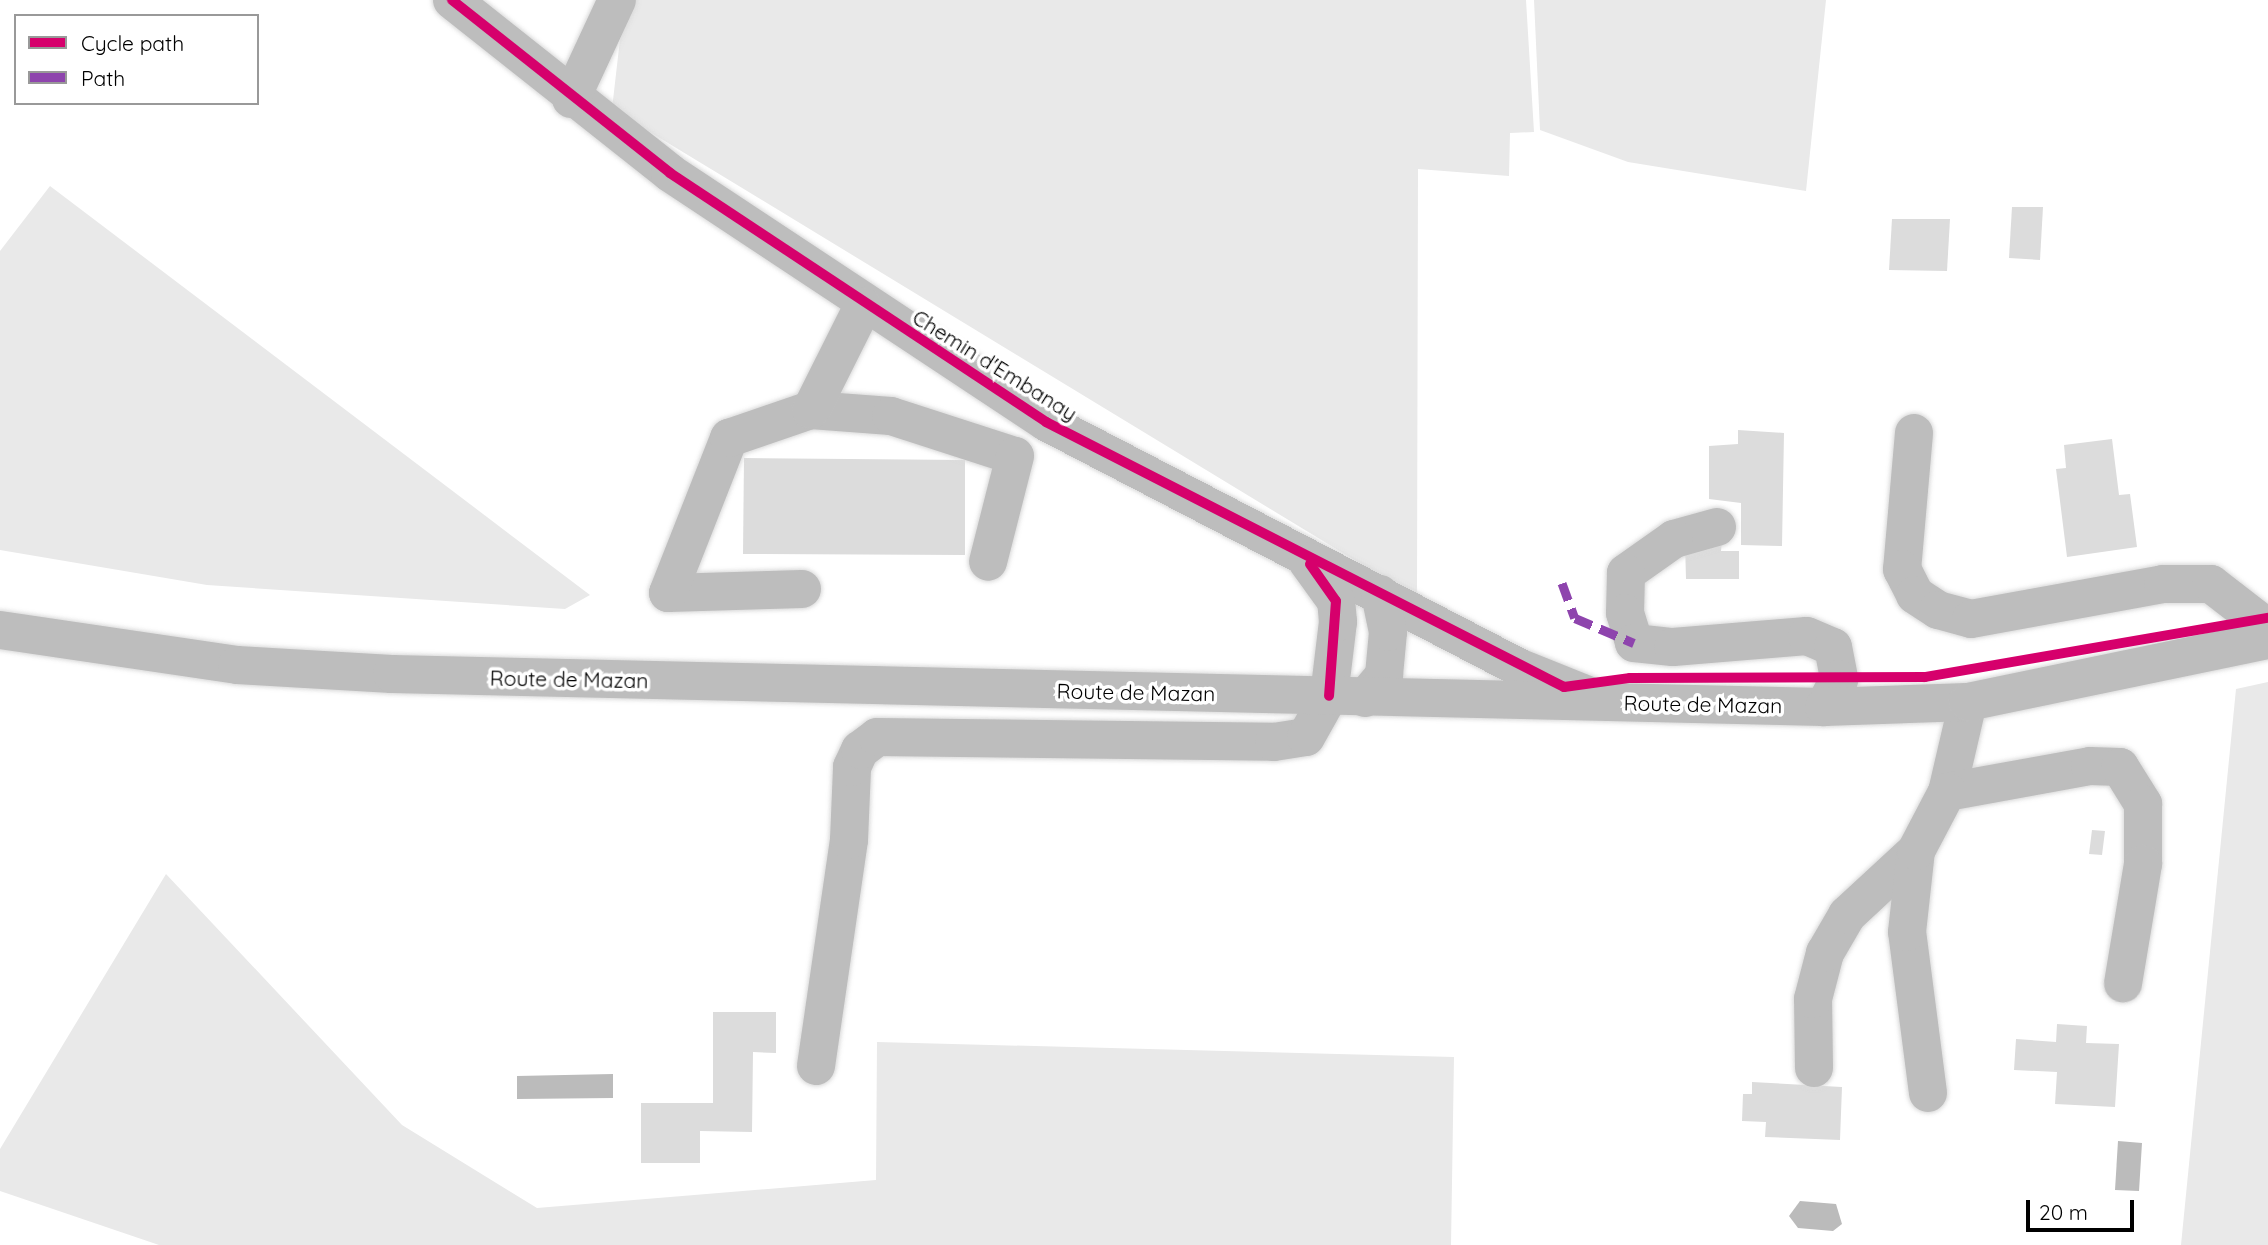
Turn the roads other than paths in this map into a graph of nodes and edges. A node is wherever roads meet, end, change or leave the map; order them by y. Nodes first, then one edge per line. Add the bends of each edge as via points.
1 (452, 0) edge
2 (617, 0) edge
3 (571, 99) junction
4 (863, 306) junction
5 (811, 410) junction
6 (1914, 433) dead end
7 (1717, 527) dead end
8 (1306, 559) junction
9 (988, 562) dead end
10 (802, 589) dead end
11 (1380, 594) junction
12 (2268, 628) edge
13 (0, 630) edge
14 (2268, 640) edge
15 (1347, 697) junction
16 (1607, 702) junction
17 (1968, 702) junction
18 (1824, 707) junction
19 (1947, 792) junction
20 (1916, 850) junction
21 (2123, 983) dead end
22 (816, 1066) dead end
23 (1814, 1068) dead end
24 (1928, 1093) dead end

1 - 3 main road, Chemin d'Embanay
2 - 3 main road
3 - 4 main road, Chemin d'Embanay
4 - 5 main road
4 - 8 main road, Chemin d'Embanay via 1046,422
5 - 9 main road via 891,416 1015,456
5 - 10 main road via 729,438 668,593
6 - 12 main road via 1902,569 1915,595 1938,610 1971,619 2163,584 2211,584
7 - 18 main road via 1674,540 1626,573 1625,613 1634,643 1673,647 1807,636 1833,647 1839,679
8 - 11 main road, Chemin d'Embanay
8 - 15 main road via 1336,601
11 - 15 main road via 1388,632 1384,675
11 - 16 main road, Chemin d'Embanay via 1520,668
13 - 15 main road, Route de Mazan via 237,665 392,674
14 - 17 main road, Route de Mazan
15 - 16 main road, Route de Mazan
15 - 22 main road via 1306,737 1274,742 877,737 852,767 849,840
16 - 18 main road, Route de Mazan
17 - 18 main road, Route de Mazan
17 - 19 main road
19 - 20 main road
19 - 21 main road via 2091,766 2120,767 2143,804 2143,864
20 - 23 main road via 1856,905 1825,953 1813,999
20 - 24 main road via 1906,932

